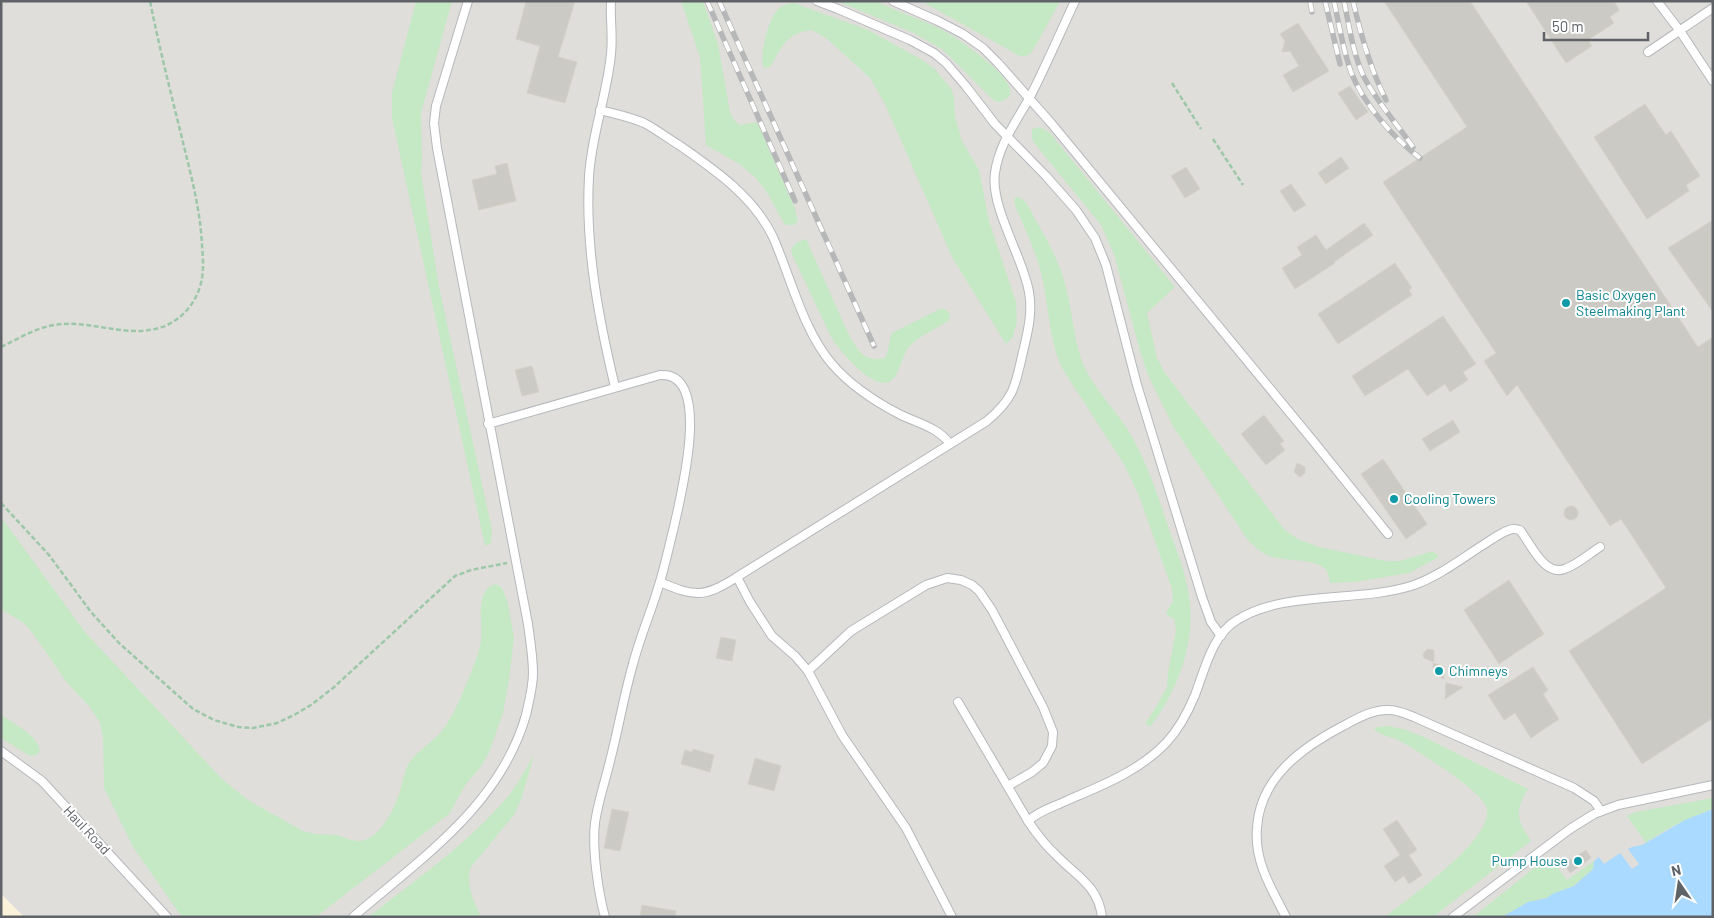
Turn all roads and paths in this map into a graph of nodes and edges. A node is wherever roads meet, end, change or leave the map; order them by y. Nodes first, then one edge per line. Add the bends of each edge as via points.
1 (150, 1) edge
2 (468, 1) edge
3 (611, 1) edge
4 (817, 1) edge
5 (893, 1) edge
6 (1075, 1) edge
7 (1657, 1) edge
8 (1713, 8) edge
9 (1680, 31) junction
10 (1648, 52) dead end
11 (1713, 81) edge
12 (1172, 83) dead end
13 (1029, 98) junction
14 (600, 110) junction
15 (1202, 129) dead end
16 (1007, 136) junction
17 (1213, 139) dead end
18 (1243, 185) dead end
19 (1, 347) edge
20 (615, 388) junction
21 (488, 424) junction
22 (950, 444) junction
23 (1, 503) edge
24 (1388, 534) dead end
25 (1600, 547) dead end
26 (515, 562) junction
27 (737, 577) junction
28 (660, 582) junction
29 (1220, 636) junction
30 (808, 671) junction
31 (958, 702) dead end
32 (1, 751) edge
33 (1713, 785) edge
34 (1008, 786) junction
35 (1601, 811) junction
36 (1028, 821) junction
37 (167, 917) edge
38 (353, 917) edge
39 (605, 917) edge
40 (952, 917) edge
41 (1102, 917) edge
42 (1286, 917) edge
43 (1453, 917) edge

1 - 19 path via 199,207 203,254 199,290 181,316 160,328 134,332 55,325
2 - 21 lane via 434,122 436,148
3 - 14 lane via 611,56
4 - 16 lane via 934,53 956,73
5 - 13 lane via 973,41
6 - 13 lane
7 - 9 lane
8 - 9 lane
9 - 10 lane
9 - 11 lane
12 - 15 path
13 - 16 lane
13 - 24 lane
14 - 20 lane via 591,161 588,218 604,336
14 - 22 lane via 632,118 654,129 737,190 766,224 806,319 831,363 866,395 940,433
16 - 22 lane via 995,172 996,192 1029,291 1030,320 1007,402 987,421
16 - 29 lane via 1066,198 1087,224 1100,249 1137,385 1202,597
17 - 18 path
20 - 21 lane
20 - 28 lane via 660,375 671,376 683,386 688,402 688,457
21 - 26 lane
22 - 27 lane
23 - 26 path via 48,555 119,644 193,708 214,720 238,727 277,723 312,704 455,576
25 - 29 lane via 1565,569 1555,570 1544,564 1520,530 1511,529 1419,583 1374,594 1268,607 1236,620
26 - 38 lane via 533,674 528,707 514,748 498,779 470,814
27 - 28 lane via 714,591 699,594
27 - 30 lane via 772,636
28 - 39 lane via 632,665 595,822 596,856
29 - 36 lane via 1188,712 1166,743 1128,772 1046,809
30 - 34 lane via 851,631 926,585 947,578 972,585 992,610 1053,732 1052,746 1043,763
30 - 40 lane via 842,734 906,828
31 - 34 lane
32 - 37 lane, Haul Road via 42,781
33 - 35 lane
34 - 36 lane
35 - 42 lane via 1574,788 1423,721 1397,711 1377,711 1301,751 1277,776 1262,801 1256,830 1258,854 1263,872
35 - 43 lane via 1570,829
36 - 41 lane via 1056,856 1090,886 1099,902

